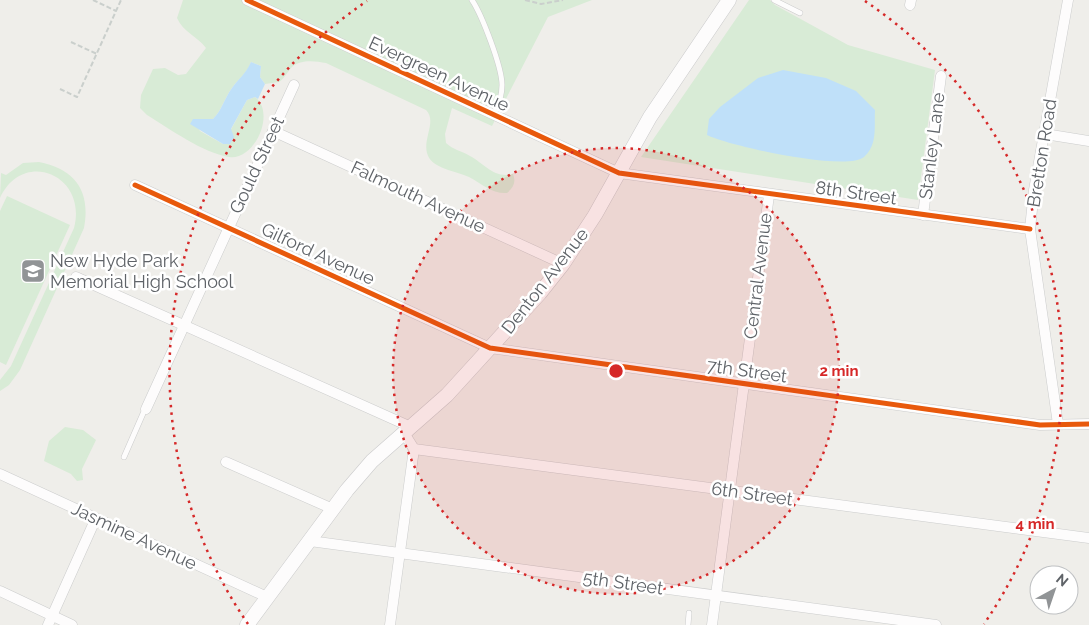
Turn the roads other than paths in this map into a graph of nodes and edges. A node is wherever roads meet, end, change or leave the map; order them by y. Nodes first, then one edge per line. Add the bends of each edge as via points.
1 (247, 0) edge
2 (472, 0) edge
3 (729, 0) edge
4 (774, 0) edge
5 (1068, 0) edge
6 (800, 13) dead end
7 (941, 76) dead end
8 (294, 86) dead end
9 (494, 115) junction
10 (273, 131) junction
11 (1045, 134) junction
12 (1089, 141) edge
13 (619, 173) junction
14 (135, 185) dead end
15 (769, 195) junction
16 (923, 216) junction
17 (229, 228) junction
18 (1030, 229) junction
19 (563, 264) junction
20 (76, 277) dead end
21 (185, 325) junction
22 (490, 348) junction
23 (744, 385) junction
24 (146, 409) joint
25 (1058, 424) junction
26 (1089, 424) edge
27 (407, 430) junction
28 (414, 449) junction
29 (124, 457) dead end
30 (226, 462) dead end
31 (0, 474) edge
32 (730, 491) junction
33 (333, 509) junction
34 (96, 518) junction
35 (1089, 538) edge
36 (310, 541) junction
37 (400, 553) junction
38 (0, 592) edge
39 (716, 596) junction
40 (268, 597) junction
41 (689, 613) dead end
42 (50, 620) edge
43 (72, 625) edge
44 (247, 625) edge
45 (390, 625) edge
46 (688, 625) edge
47 (712, 625) edge
48 (936, 625) edge

1 - 9 street, Evergreen Avenue
2 - 9 lane via 490,42 502,83 500,102
3 - 13 main road, Denton Avenue via 650,117
4 - 6 lane
5 - 11 street, Bretton Road
7 - 16 street, Stanley Lane
8 - 10 street, Gould Street
9 - 13 street, Evergreen Avenue
10 - 17 street, Gould Street
10 - 19 street, Falmouth Avenue
11 - 12 street
11 - 18 street, Bretton Road
13 - 15 street, 8th Street
13 - 19 main road, Denton Avenue
14 - 17 street, Gilford Avenue
15 - 16 street, 8th Street
15 - 23 street, Central Avenue
16 - 18 street, 8th Street
17 - 21 street, Gould Street
17 - 22 street, Gilford Avenue
18 - 25 street, Bretton Road
19 - 22 main road, Denton Avenue
20 - 21 street
21 - 24 street, Gould Street
21 - 27 street via 340,395
22 - 23 street, 7th Street
22 - 27 main road, Denton Avenue via 447,395
23 - 25 street, 7th Street via 1040,425
23 - 32 street, Central Avenue
24 - 29 lane
25 - 26 street, 7th Street
27 - 28 street
27 - 33 main road, Denton Avenue via 372,461
28 - 32 street, 6th Street
28 - 37 street
30 - 33 street
31 - 34 street, Jasmine Avenue
32 - 35 street, 6th Street
32 - 39 street, Central Avenue
33 - 36 main road, Denton Avenue
34 - 40 street, Jasmine Avenue
34 - 42 street
36 - 37 street, 5th Street
36 - 40 main road, Denton Avenue
37 - 39 street, 5th Street
37 - 45 street
38 - 42 street
39 - 47 street, Central Avenue
39 - 48 street, 5th Street
40 - 44 main road, Denton Avenue
41 - 46 lane
42 - 43 street

